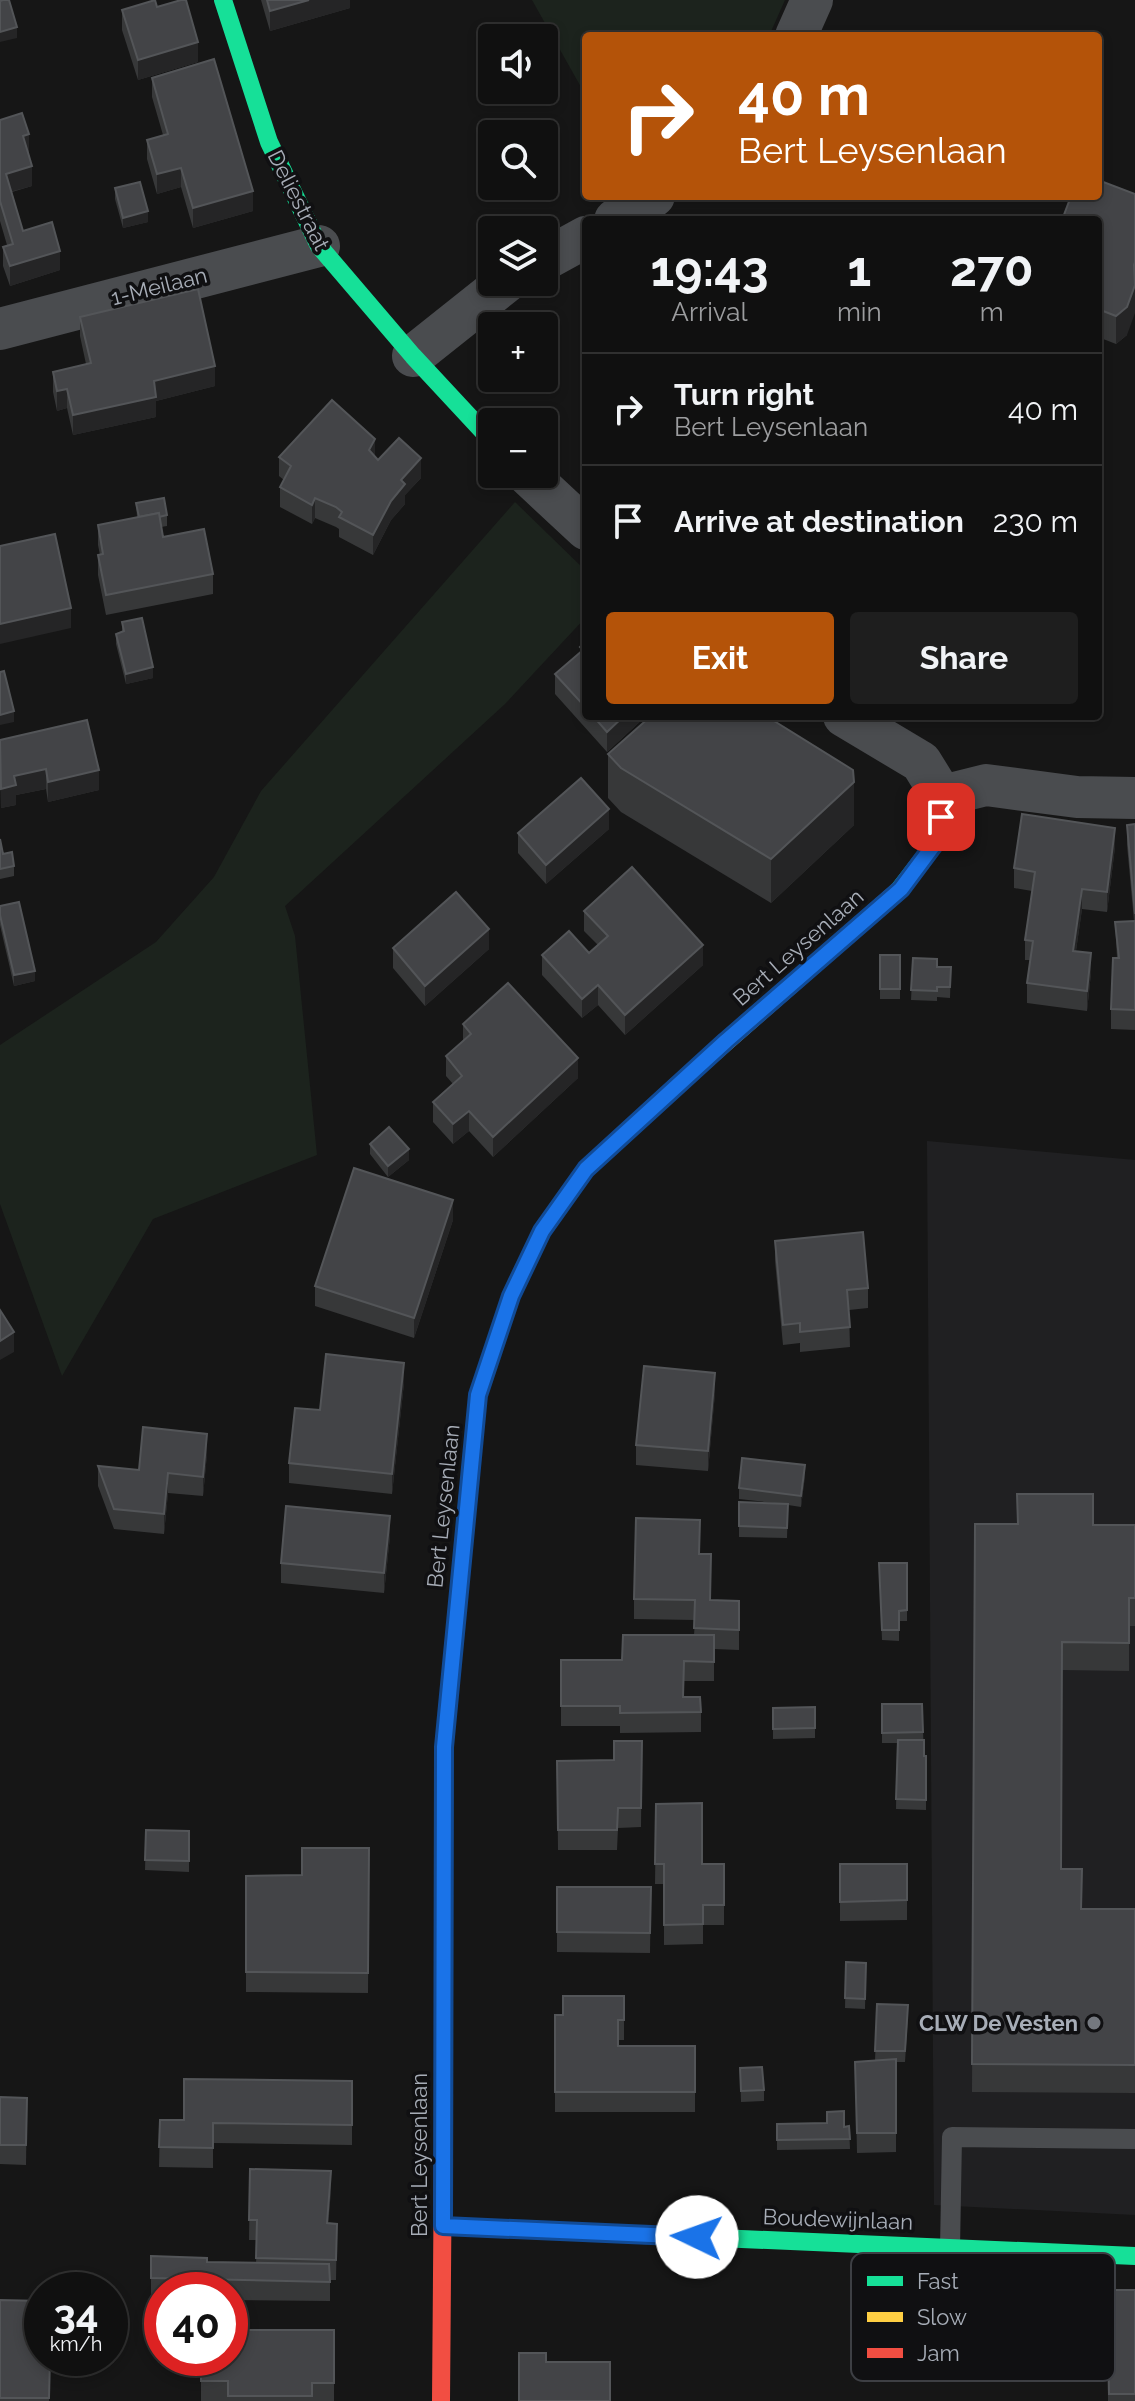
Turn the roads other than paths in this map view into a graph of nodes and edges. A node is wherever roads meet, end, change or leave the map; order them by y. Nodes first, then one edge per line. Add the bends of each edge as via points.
1 (223, 0) edge
2 (648, 200) edge
3 (622, 216) edge
4 (582, 239) edge
5 (319, 246) junction
6 (558, 252) edge
7 (488, 296) edge
8 (0, 329) edge
9 (413, 356) junction
10 (478, 426) edge
11 (542, 488) edge
12 (582, 525) edge
13 (851, 720) edge
14 (942, 796) junction
15 (1135, 798) edge
16 (1135, 2139) edge
17 (443, 2226) junction
18 (950, 2248) junction
19 (1066, 2253) edge
20 (1115, 2255) edge
21 (1135, 2256) edge
22 (441, 2401) edge

1 - 5 street, Deliestraat via 269,142
2 - 3 street
4 - 6 street
5 - 8 street, 1-Meilaan
5 - 9 street, Deliestraat
7 - 9 street
9 - 10 street, Deliestraat
11 - 12 street
13 - 14 street via 921,762
14 - 15 street via 986,785 1077,797
14 - 17 street, Bert Leysenlaan via 936,842 901,889 586,1169 542,1231 511,1296 478,1395 444,1747
16 - 18 lane via 952,2137
17 - 18 street, Boudewijnlaan
17 - 22 street, Bert Leysenlaan
18 - 19 street, Boudewijnlaan
20 - 21 street, Boudewijnlaan

